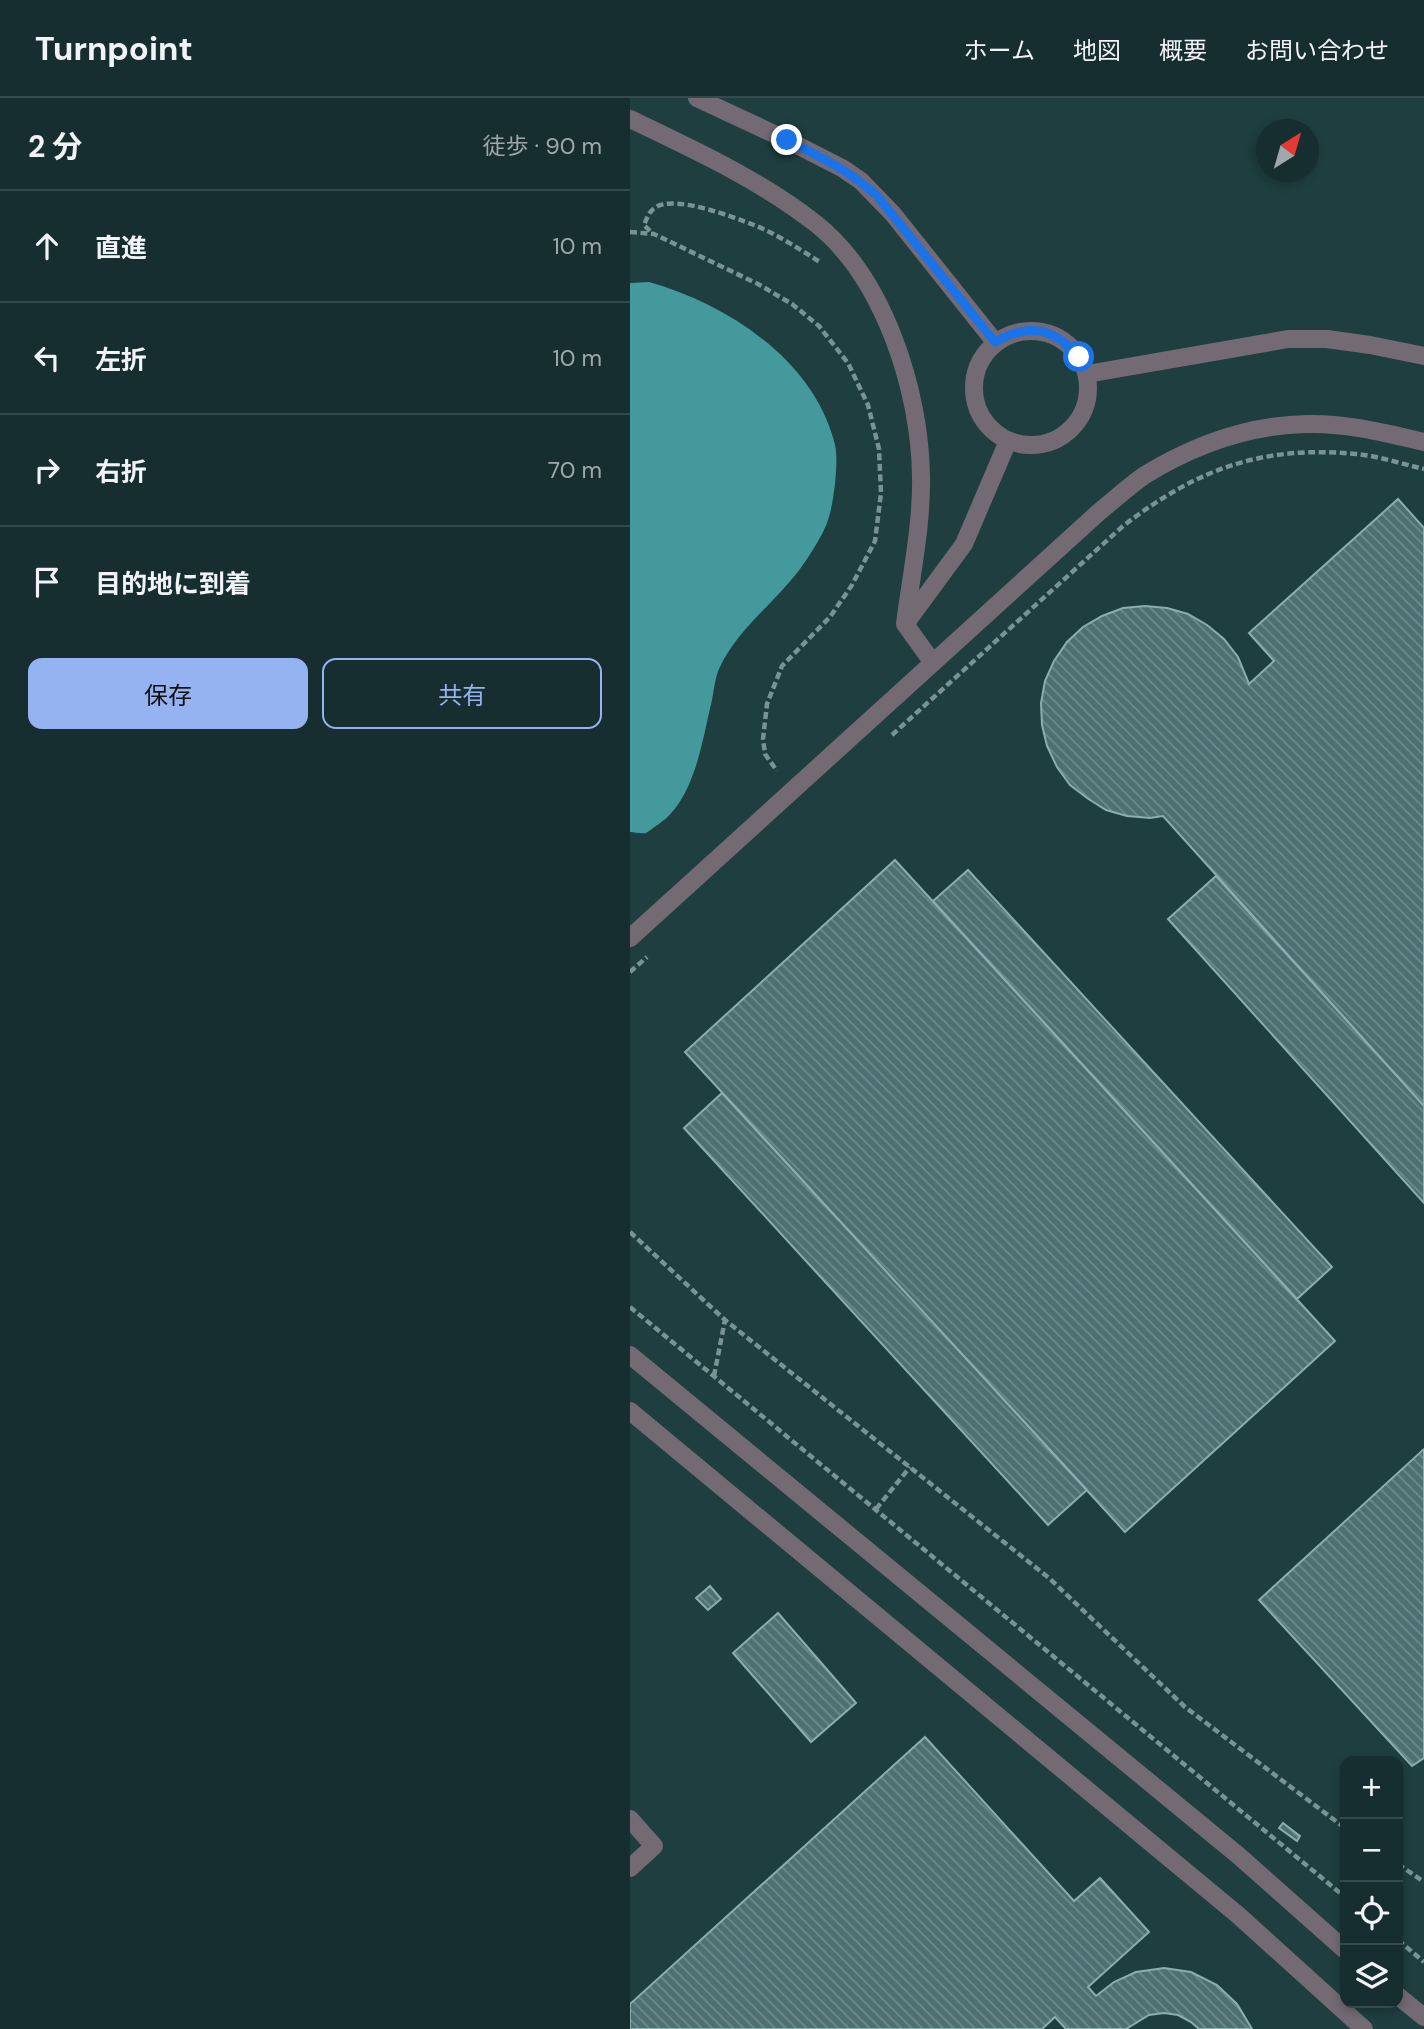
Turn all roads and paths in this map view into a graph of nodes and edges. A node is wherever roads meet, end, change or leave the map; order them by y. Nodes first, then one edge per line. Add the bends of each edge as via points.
1 (697, 98) edge
2 (630, 119) edge
3 (630, 232) edge
4 (653, 234) junction
5 (851, 260) junction
6 (995, 342) junction
7 (1424, 356) edge
8 (1087, 374) junction
9 (1008, 441) junction
10 (1424, 442) edge
11 (1424, 469) edge
12 (905, 624) junction
13 (933, 663) junction
14 (887, 740) dead end
15 (777, 771) dead end
16 (630, 938) edge
17 (650, 953) dead end
18 (630, 972) edge
19 (630, 1232) edge
20 (630, 1307) edge
21 (725, 1320) junction
22 (630, 1355) edge
23 (714, 1376) junction
24 (630, 1411) edge
25 (910, 1467) junction
26 (876, 1510) junction
27 (630, 1819) edge
28 (1340, 1824) edge
29 (1403, 1867) edge
30 (630, 1868) edge
31 (1424, 1882) edge
32 (1340, 1893) edge
33 (1403, 1944) edge
34 (1340, 1946) edge
35 (1424, 1962) edge
36 (1403, 2000) edge
37 (1424, 2017) edge
38 (1364, 2029) edge

1 - 6 street via 861,181
2 - 5 street via 749,180 817,224
3 - 4 path
4 - 5 path via 644,225 655,207 698,206 756,226 823,264
4 - 15 path via 758,284 819,326 848,363 868,405 879,449 881,493 875,541 830,617 782,666 767,704 765,754
5 - 12 street via 897,343 919,439 922,479
6 - 8 street via 1012,333 1049,333 1066,342
6 - 9 street via 975,370 975,403 982,419
7 - 8 street via 1327,339 1288,339
8 - 9 street via 1084,410 1074,426 1044,444
9 - 12 street via 964,544
10 - 13 street via 1372,430 1308,424 1259,429 1184,454 1143,477 1099,512
11 - 14 path via 1358,454 1295,451 1241,461 1196,478 1123,526
12 - 13 street
13 - 16 street
17 - 18 path
19 - 21 path
20 - 23 path
21 - 23 path
21 - 25 path
22 - 34 street via 1239,1856
23 - 26 path
24 - 38 street via 1238,1916
25 - 26 path
25 - 28 path via 1049,1578 1185,1707
26 - 32 path
27 - 30 street via 654,1846
29 - 31 path
33 - 35 path
36 - 37 street

